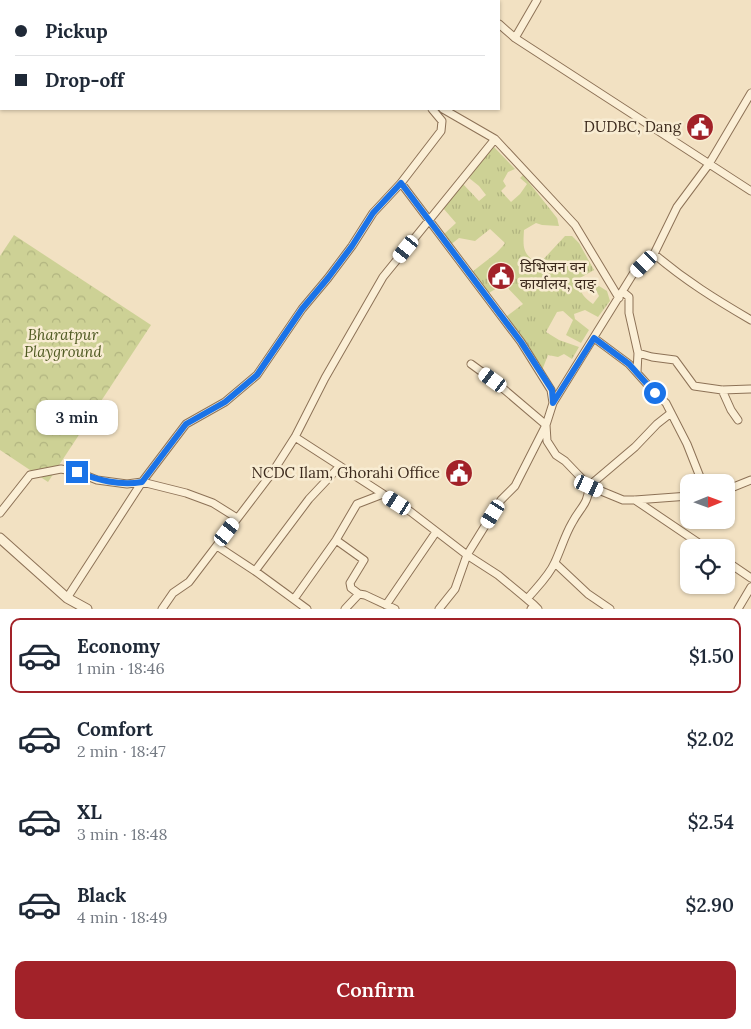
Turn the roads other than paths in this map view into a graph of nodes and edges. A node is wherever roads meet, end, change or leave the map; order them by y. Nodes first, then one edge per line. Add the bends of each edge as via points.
1 (537, 0) edge
2 (500, 25) edge
3 (515, 38) junction
4 (751, 94) edge
5 (433, 110) edge
6 (445, 110) edge
7 (495, 139) junction
8 (708, 164) junction
9 (401, 183) junction
10 (751, 191) edge
11 (428, 221) junction
12 (654, 254) junction
13 (621, 295) junction
14 (751, 320) edge
15 (594, 338) junction
16 (638, 352) junction
17 (471, 364) dead end
18 (637, 372) junction
19 (750, 389) edge
20 (722, 390) junction
21 (553, 403) junction
22 (671, 413) junction
23 (738, 420) dead end
24 (546, 425) junction
25 (295, 437) junction
26 (340, 466) junction
27 (699, 474) edge
28 (751, 480) edge
29 (142, 482) junction
30 (589, 486) junction
31 (735, 486) edge
32 (383, 494) junction
33 (680, 497) edge
34 (635, 500) junction
35 (0, 513) edge
36 (237, 518) junction
37 (436, 532) junction
38 (0, 538) edge
39 (693, 539) edge
40 (336, 540) junction
41 (217, 546) junction
42 (467, 555) junction
43 (555, 563) junction
44 (735, 567) edge
45 (255, 571) junction
46 (751, 578) edge
47 (751, 587) edge
48 (359, 594) junction
49 (66, 598) junction
50 (527, 598) junction
51 (294, 599) junction
52 (386, 605) junction
53 (534, 608) edge
54 (87, 609) edge
55 (162, 609) edge
56 (307, 609) edge
57 (345, 609) edge
58 (394, 609) edge
59 (439, 609) edge
60 (610, 609) edge
61 (738, 609) edge

1 - 3 street
2 - 3 street
3 - 8 street
4 - 8 street
5 - 9 street via 442,121 442,131
6 - 7 street
7 - 11 street
7 - 13 street via 575,225
8 - 10 street
8 - 12 street via 677,207
9 - 11 street
9 - 29 street via 373,213 257,375 225,402 186,424
11 - 21 street via 521,342 552,390
11 - 25 street via 383,277
12 - 13 street via 633,274
12 - 14 street via 684,279
13 - 15 street
13 - 16 street via 630,297 629,313
15 - 18 street
15 - 21 street
16 - 18 street
16 - 20 street via 674,360 694,386
17 - 24 street
18 - 22 street via 666,403
19 - 20 street
20 - 23 street
21 - 24 street
22 - 27 street
22 - 30 street
24 - 30 street via 548,441 556,455
24 - 42 street via 515,486 501,500
25 - 26 street
25 - 36 street
26 - 32 street
26 - 45 street via 309,500
28 - 31 street
29 - 35 street via 127,484 97,480 61,468 30,476
29 - 36 street via 186,493
29 - 49 street
30 - 34 street via 623,500
30 - 43 street via 589,499 572,522
32 - 37 street
32 - 40 street via 357,504
33 - 34 street
34 - 39 street
36 - 41 street
37 - 42 street
37 - 52 street
38 - 49 street
40 - 48 street via 364,560 350,583
40 - 51 street
41 - 45 street
41 - 55 street via 189,582 173,593
42 - 50 street
42 - 59 street via 454,589
43 - 50 street
43 - 60 street via 588,594
44 - 46 street
45 - 51 street
47 - 61 street
48 - 52 street
48 - 57 street
49 - 54 street
50 - 53 street
51 - 56 street
52 - 58 street

